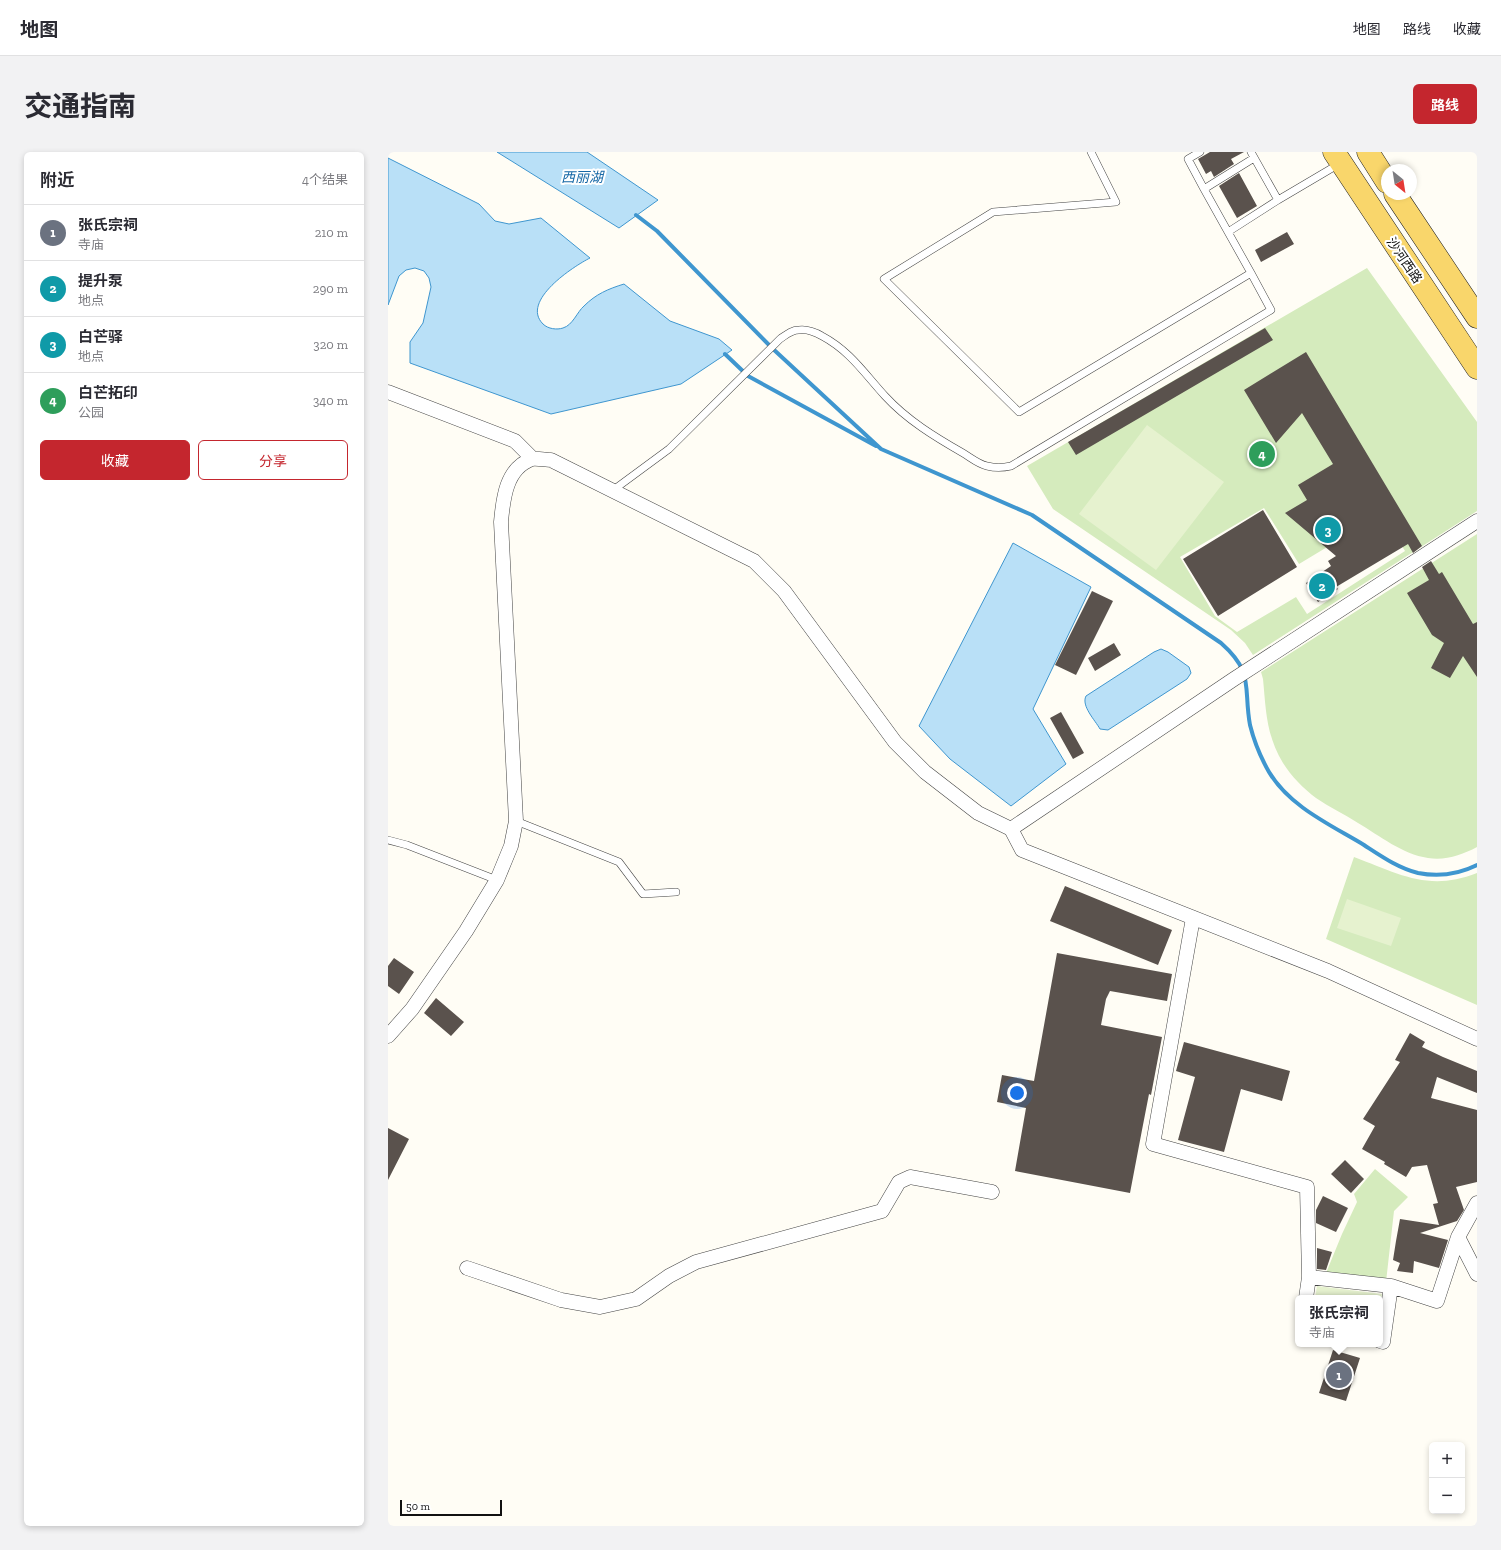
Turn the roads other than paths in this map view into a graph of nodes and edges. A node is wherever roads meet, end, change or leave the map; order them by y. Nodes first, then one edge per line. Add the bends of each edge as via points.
1 (1090, 152) edge
2 (1200, 152) edge
3 (1368, 152) edge
4 (1253, 155) edge
5 (1338, 158) edge
6 (1381, 173) edge
7 (1204, 189) junction
8 (1278, 200) junction
9 (1399, 200) edge
10 (1228, 232) junction
11 (1251, 273) junction
12 (1477, 317) edge
13 (1477, 368) edge
14 (388, 392) edge
15 (533, 459) junction
16 (612, 491) junction
17 (1477, 521) edge
18 (516, 821) junction
19 (1011, 829) junction
20 (388, 840) edge
21 (497, 880) junction
22 (676, 892) dead end
23 (1193, 918) junction
24 (388, 1036) edge
25 (1477, 1039) edge
26 (992, 1192) dead end
27 (1477, 1203) edge
28 (1458, 1236) junction
29 (467, 1268) dead end
30 (1477, 1274) edge
31 (1309, 1277) junction
32 (1391, 1286) junction
33 (1306, 1295) edge
34 (1383, 1342) edge

1 - 11 lane via 1116,202 993,212 884,279 1019,412
2 - 7 lane via 1188,159
3 - 6 main road
4 - 7 lane
4 - 8 lane
5 - 8 lane
5 - 13 main road, 沙河西路
7 - 10 lane
8 - 10 lane
9 - 12 main road
10 - 11 lane
11 - 16 lane via 1271,310 1010,466 985,466 934,436 908,418 885,396 849,354 830,340 809,330 798,330 780,339 669,449
14 - 15 street via 515,441
15 - 16 street via 551,460
15 - 18 street via 516,469 504,494 501,522
16 - 19 street via 754,561 784,591 895,742 925,772 978,813
17 - 19 street via 1234,679
18 - 21 street via 511,846
18 - 22 lane via 619,862 643,894
19 - 23 street via 1022,850
20 - 21 lane
21 - 24 street via 466,931 412,1009
23 - 25 street via 1328,971
23 - 31 street via 1153,1144 1307,1187
26 - 29 street via 910,1177 899,1182 882,1211 696,1262 669,1276 636,1299 600,1307 561,1300
27 - 28 street
28 - 30 street
28 - 32 street via 1438,1301
31 - 32 street
31 - 33 street
32 - 34 street

